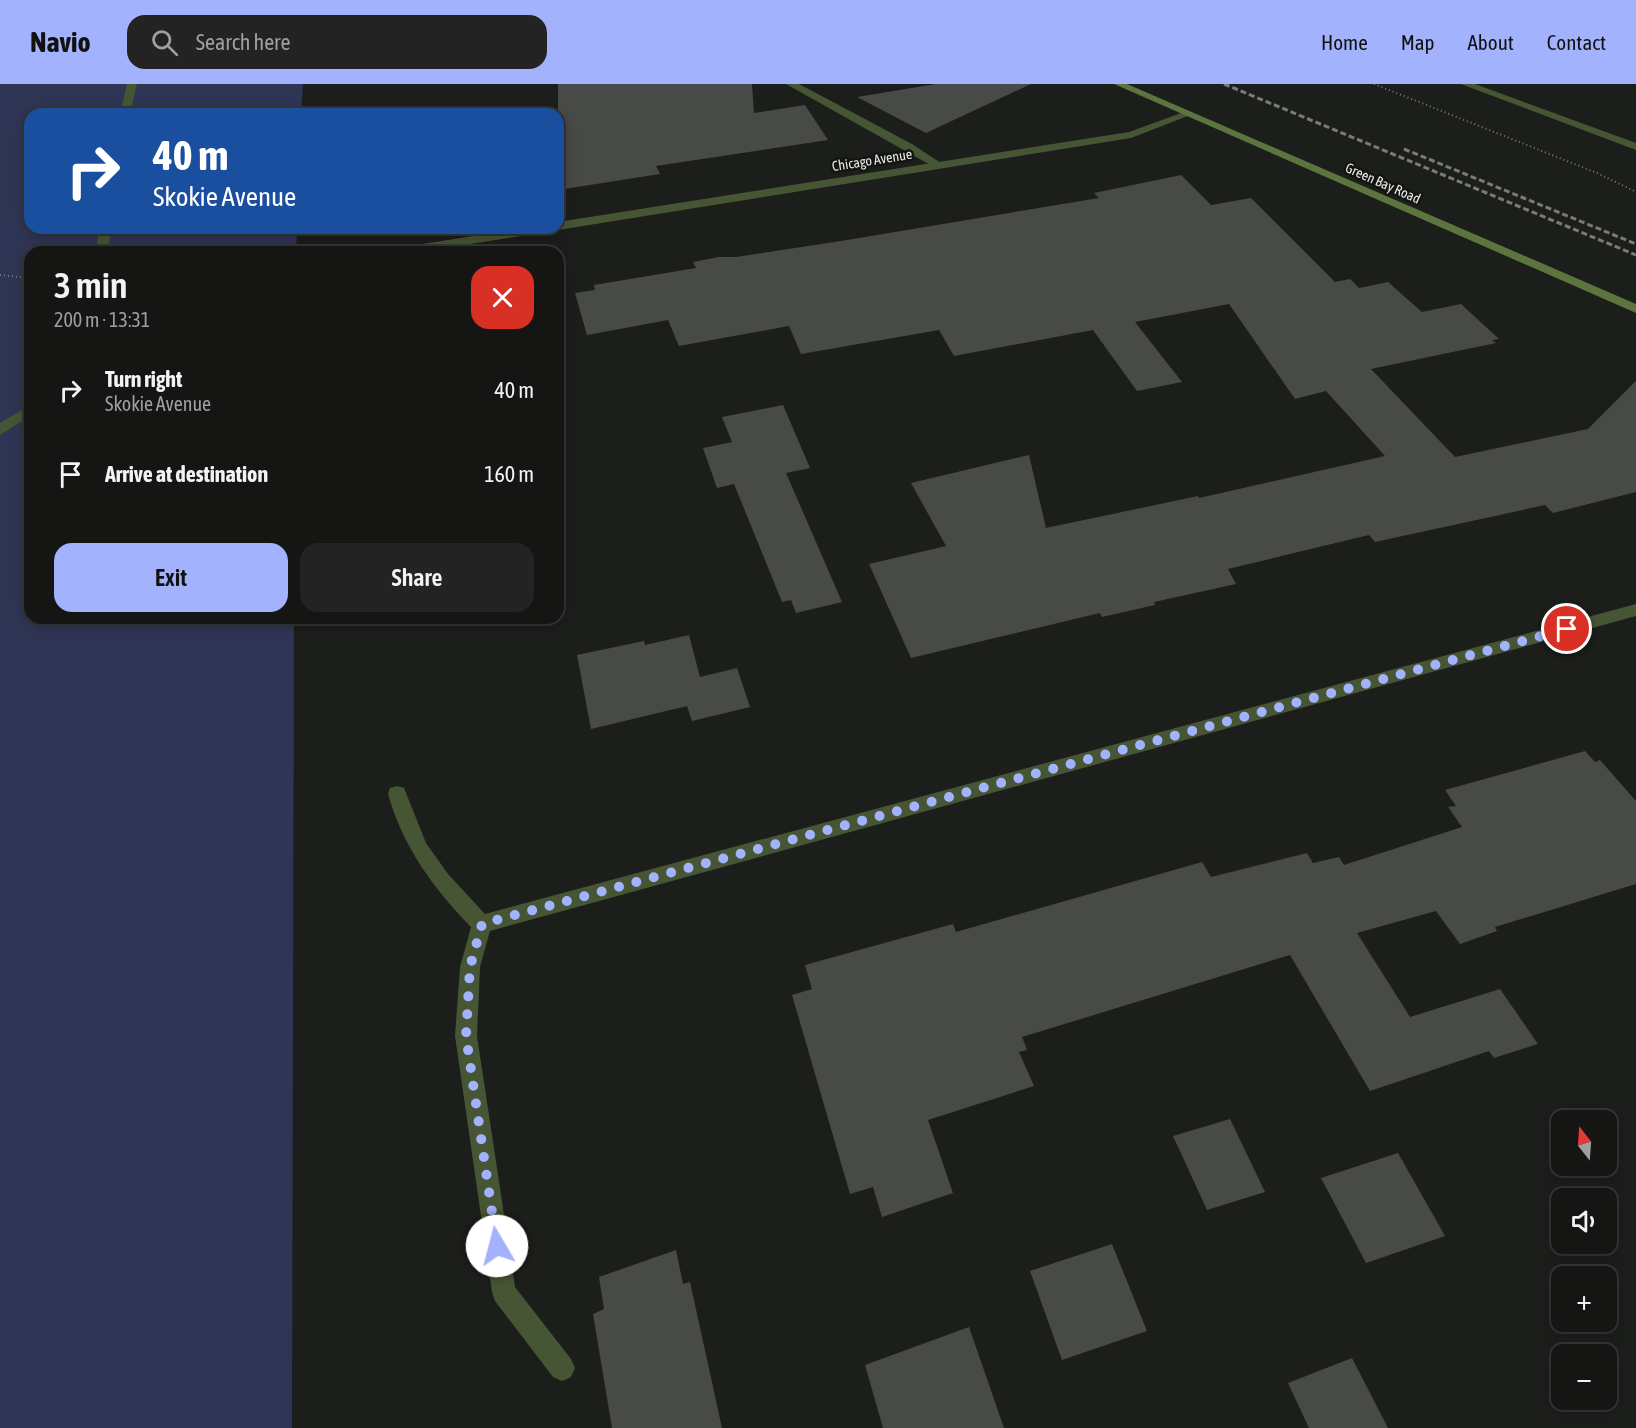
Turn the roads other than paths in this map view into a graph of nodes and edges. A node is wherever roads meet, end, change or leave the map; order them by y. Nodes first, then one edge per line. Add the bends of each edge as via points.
1 (132, 84) edge
2 (791, 84) edge
3 (1119, 84) edge
4 (1466, 84) edge
5 (126, 108) edge
6 (1188, 114) junction
7 (1636, 147) edge
8 (938, 165) junction
9 (564, 225) edge
10 (509, 234) edge
11 (434, 246) edge
12 (1636, 309) edge
13 (24, 414) edge
14 (0, 430) edge
15 (1636, 610) edge
16 (397, 794) dead end
17 (482, 924) junction
18 (562, 1368) dead end

1 - 5 street
2 - 8 street
3 - 6 main road, Green Bay Road
4 - 7 street
6 - 8 street, Chicago Avenue via 1131,135
6 - 12 main road, Green Bay Road
8 - 9 street, Chicago Avenue
10 - 11 street
13 - 14 street
15 - 17 street
16 - 17 street via 403,820 417,849 453,896
17 - 18 street via 470,967 466,1036 504,1292

